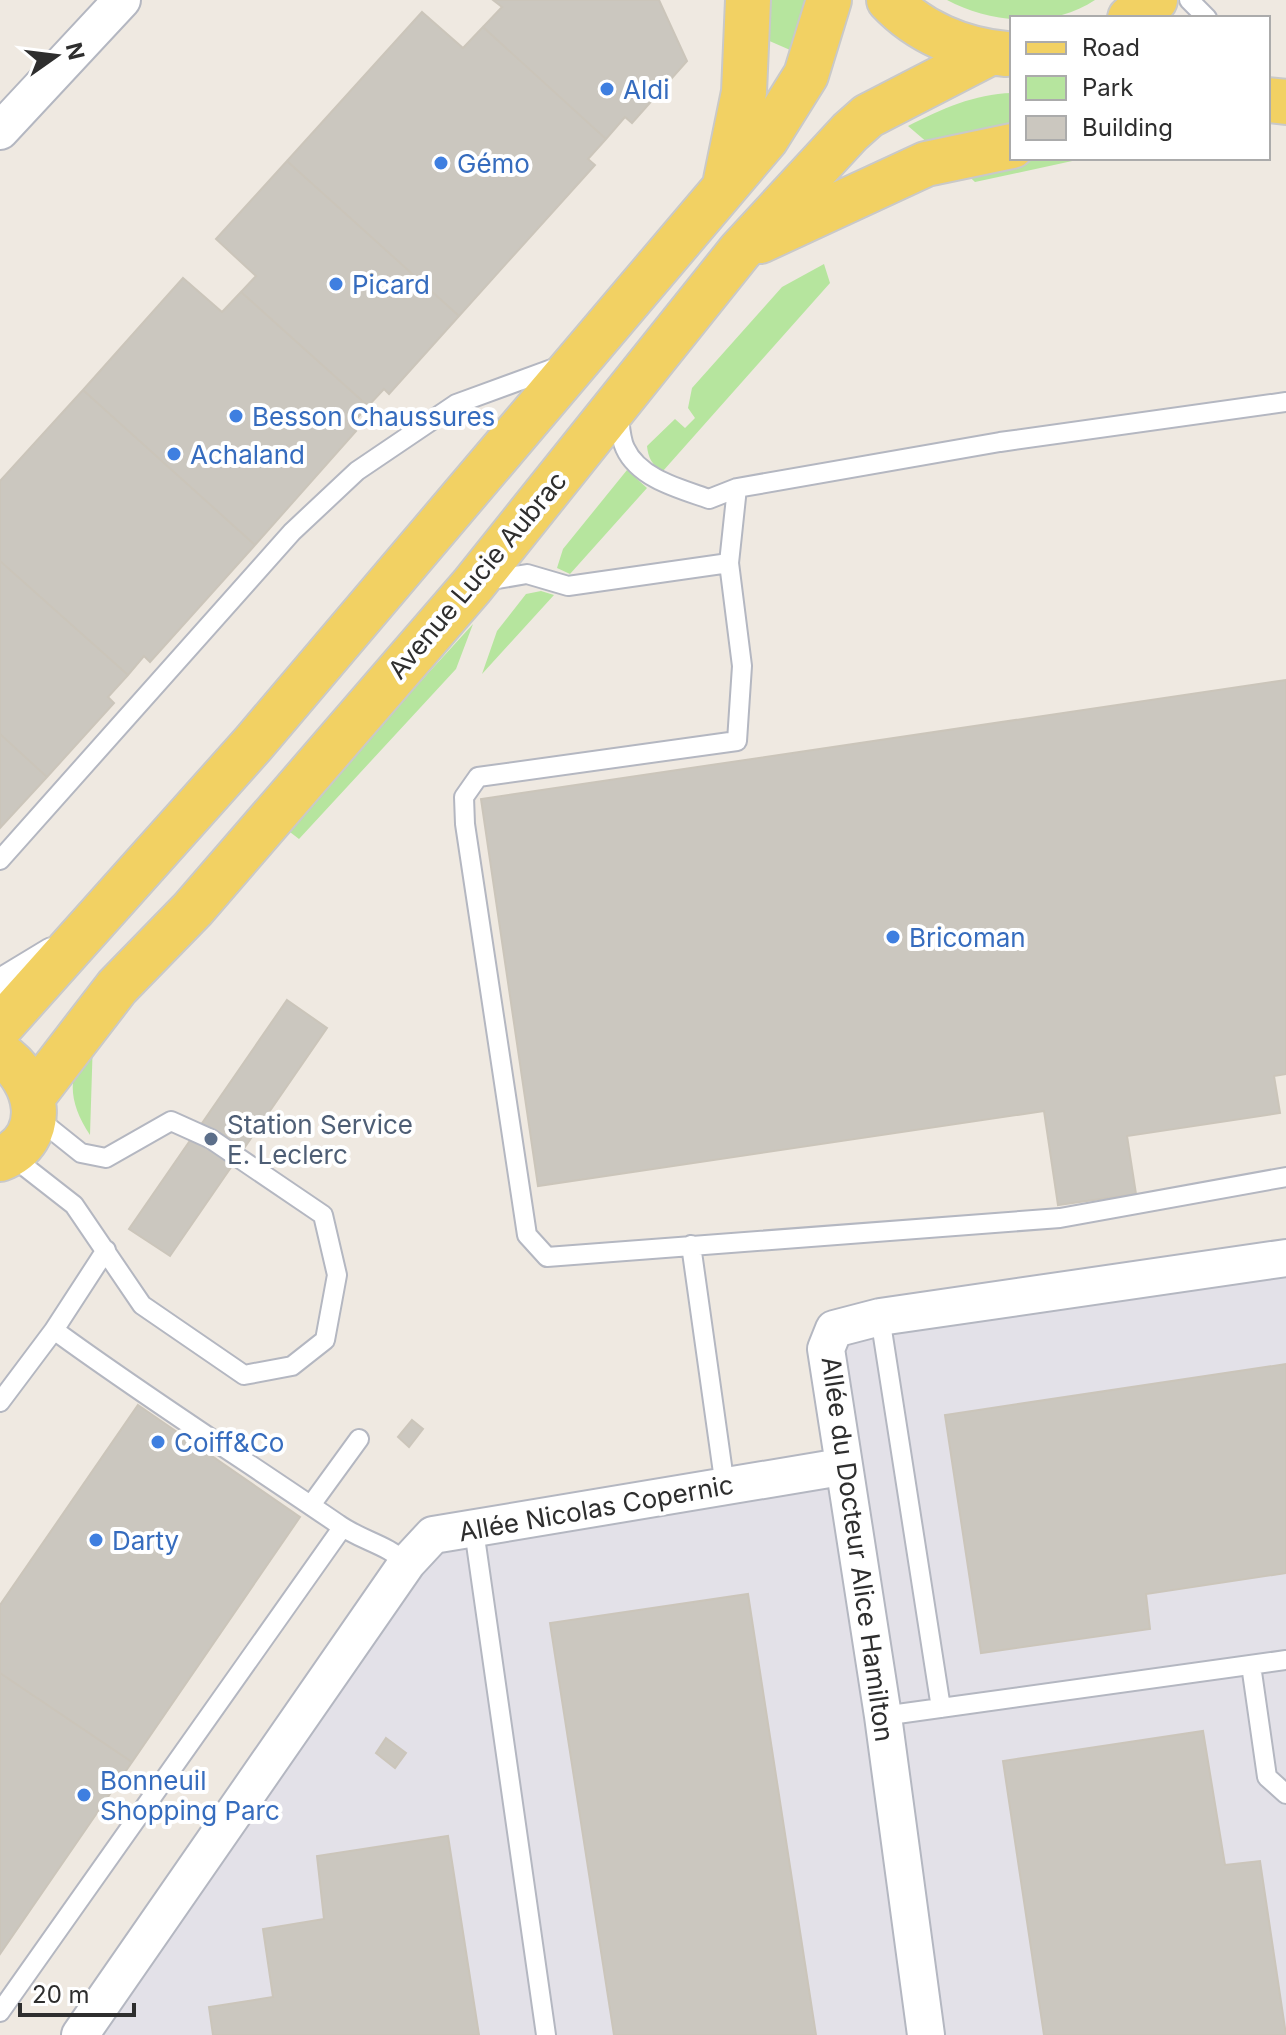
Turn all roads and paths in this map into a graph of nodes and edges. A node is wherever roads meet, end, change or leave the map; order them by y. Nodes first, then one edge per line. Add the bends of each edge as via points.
1 (122, 0) edge
2 (748, 0) edge
3 (829, 0) edge
4 (889, 0) edge
5 (1155, 0) edge
6 (1189, 0) edge
7 (1133, 16) edge
8 (1205, 16) edge
9 (1001, 54) edge
10 (1270, 86) edge
11 (1286, 103) edge
12 (0, 131) edge
13 (1010, 146) edge
14 (725, 184) junction
15 (740, 251) junction
16 (582, 359) junction
17 (1286, 402) edge
18 (617, 404) junction
19 (737, 488) junction
20 (729, 563) junction
21 (472, 586) junction
22 (0, 860) edge
23 (68, 947) junction
24 (0, 988) edge
25 (0, 1027) edge
26 (0, 1054) edge
27 (34, 1105) junction
28 (5, 1157) edge
29 (1286, 1177) edge
30 (691, 1245) junction
31 (106, 1250) junction
32 (1286, 1258) edge
33 (880, 1317) junction
34 (54, 1330) junction
35 (0, 1402) edge
36 (359, 1439) dead end
37 (841, 1467) junction
38 (725, 1487) junction
39 (311, 1505) junction
40 (342, 1528) junction
41 (474, 1530) junction
42 (407, 1563) junction
43 (1286, 1660) edge
44 (1251, 1665) junction
45 (941, 1708) junction
46 (883, 1716) junction
47 (1286, 1794) edge
48 (0, 2012) edge
49 (80, 2035) edge
50 (546, 2035) edge
51 (926, 2035) edge

1 - 12 street
2 - 14 main road via 744,92
3 - 14 main road via 806,75 766,139
4 - 9 main road via 926,30
5 - 7 main road
6 - 8 lane
9 - 15 main road, Avenue Lucie Aubrac via 868,116
10 - 11 lane
13 - 15 main road via 926,164
14 - 16 main road
15 - 18 main road, Avenue Lucie Aubrac
16 - 22 lane via 456,404 357,471 292,532
16 - 23 main road via 253,744
17 - 19 lane via 1000,442
18 - 19 lane via 625,449 662,483 709,499
18 - 21 main road, Avenue Lucie Aubrac
19 - 20 lane
20 - 21 lane via 568,586 527,574
20 - 30 lane via 742,666 737,741 478,777 464,797 527,1235 547,1257
21 - 27 main road, Avenue Lucie Aubrac via 193,909 117,987
23 - 24 street
23 - 25 main road
26 - 27 main road via 27,1078
27 - 28 main road, Avenue Lucie Aubrac via 27,1135
27 - 31 lane via 81,1153 106,1158 171,1121 211,1139 323,1215 337,1275 325,1340 292,1366 244,1375 142,1305
28 - 31 lane via 74,1205
29 - 30 lane via 1060,1218
30 - 38 lane
31 - 34 lane
32 - 33 street, Allée du Docteur Alice Hamilton
33 - 37 street, Allée du Docteur Alice Hamilton via 834,1329 826,1349
33 - 45 lane
34 - 35 lane
34 - 39 lane
36 - 39 lane
37 - 38 street, Allée Nicolas Copernic
37 - 46 street, Allée du Docteur Alice Hamilton
38 - 41 street, Allée Nicolas Copernic
39 - 40 lane
40 - 42 lane via 392,1549
40 - 48 lane
41 - 42 street, Allée Nicolas Copernic via 433,1535
41 - 50 lane
42 - 49 street, Allée Nicolas Copernic
43 - 44 lane
44 - 45 lane
44 - 47 lane via 1267,1777
45 - 46 lane
46 - 51 street, Allée du Docteur Alice Hamilton

